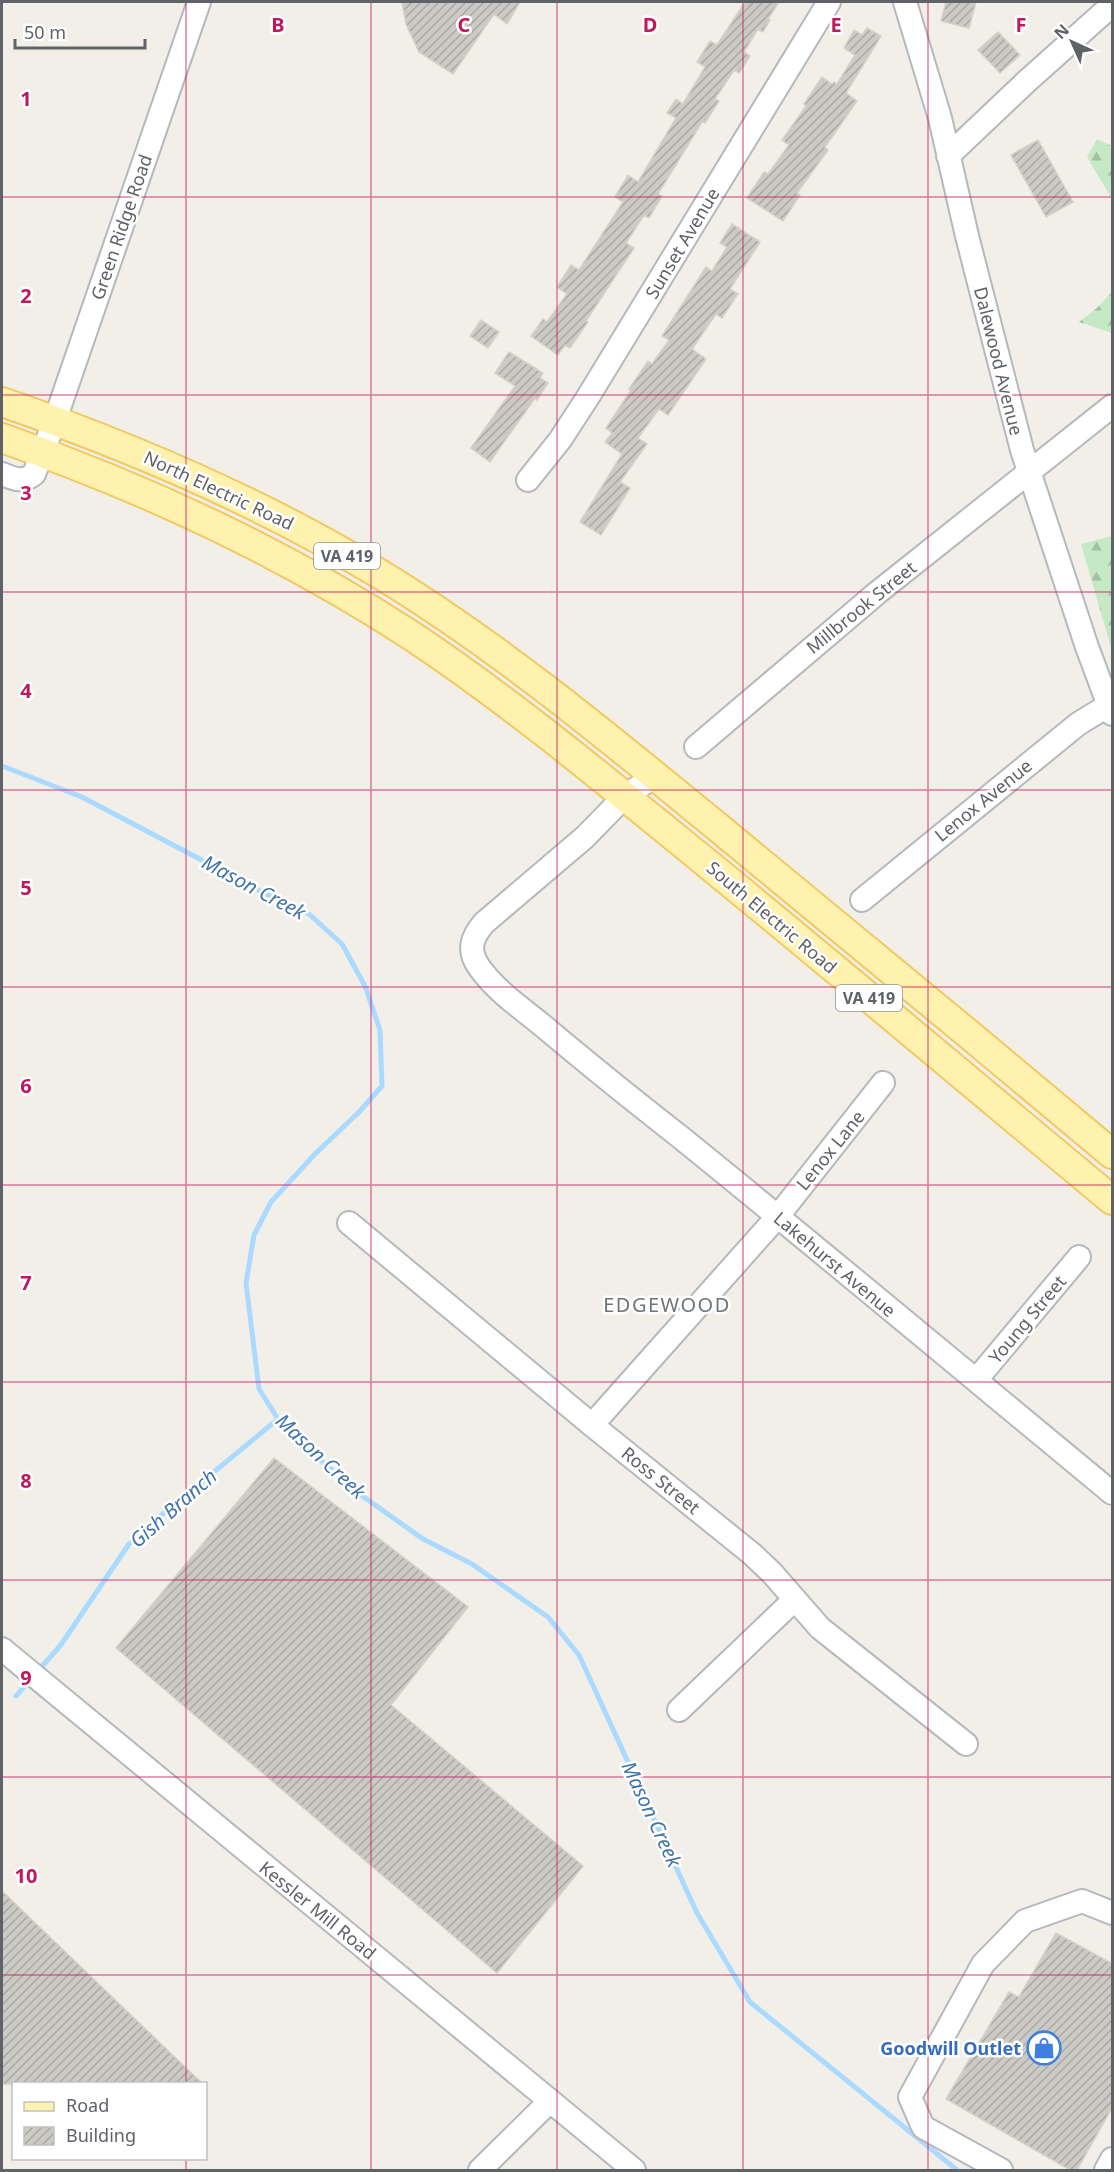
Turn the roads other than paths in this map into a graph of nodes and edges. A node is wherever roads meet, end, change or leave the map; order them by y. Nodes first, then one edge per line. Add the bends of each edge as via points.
1 (200, 2) edge
2 (829, 2) edge
3 (905, 2) edge
4 (1113, 5) edge
5 (948, 156) junction
6 (2, 402) edge
7 (1113, 406) edge
8 (54, 420) junction
9 (2, 438) edge
10 (43, 453) junction
11 (1029, 472) junction
12 (2, 474) edge
13 (528, 480) dead end
14 (1111, 710) edge
15 (696, 747) dead end
16 (655, 776) junction
17 (625, 796) junction
18 (862, 900) dead end
19 (883, 1083) dead end
20 (1113, 1154) edge
21 (1113, 1200) edge
22 (778, 1216) junction
23 (349, 1223) dead end
24 (1078, 1257) dead end
25 (976, 1380) junction
26 (592, 1425) junction
27 (1113, 1493) edge
28 (795, 1600) junction
29 (2, 1649) edge
30 (679, 1710) dead end
31 (966, 1744) dead end
32 (1113, 1914) edge
33 (550, 2101) junction
34 (1113, 2159) edge
35 (480, 2170) edge
36 (634, 2170) edge
37 (1001, 2170) edge
38 (1106, 2170) edge

1 - 8 street, Green Ridge Road
2 - 13 street, Sunset Avenue via 588,398
3 - 5 street, Dalewood Avenue
4 - 5 street
5 - 11 street, Dalewood Avenue
6 - 8 main road, North Electric Road / VA 419
7 - 11 street, Millbrook Street
8 - 10 street, Green Ridge Road
8 - 16 main road, North Electric Road / VA 419 via 232,494 376,572 494,650
9 - 10 main road, North Electric Road / VA 419
10 - 12 street, Green Ridge Road via 28,479 16,480
10 - 17 main road, North Electric Road / VA 419 via 212,524 373,612 465,672
11 - 14 street, Dalewood Avenue
11 - 15 street, Millbrook Street via 877,593
14 - 18 street, Lenox Avenue via 1069,731
16 - 17 street
16 - 20 main road, South Electric Road / VA 419
17 - 21 main road, South Electric Road / VA 419
17 - 22 street, Lakehurst Avenue via 585,837 484,923 474,934 473,956 493,984
19 - 22 street, Lenox Lane
22 - 25 street, Lakehurst Avenue
22 - 26 street
23 - 26 street, Ross Street
24 - 25 street, Young Street
25 - 27 street, Lakehurst Avenue
26 - 28 street, Ross Street via 752,1554
28 - 30 street
28 - 31 street, Ross Street via 820,1628
29 - 33 street, Kessler Mill Road
32 - 37 street via 1082,1901 1024,1921 983,1964 910,2097 923,2127
33 - 35 street
33 - 36 street, Kessler Mill Road
34 - 38 street

